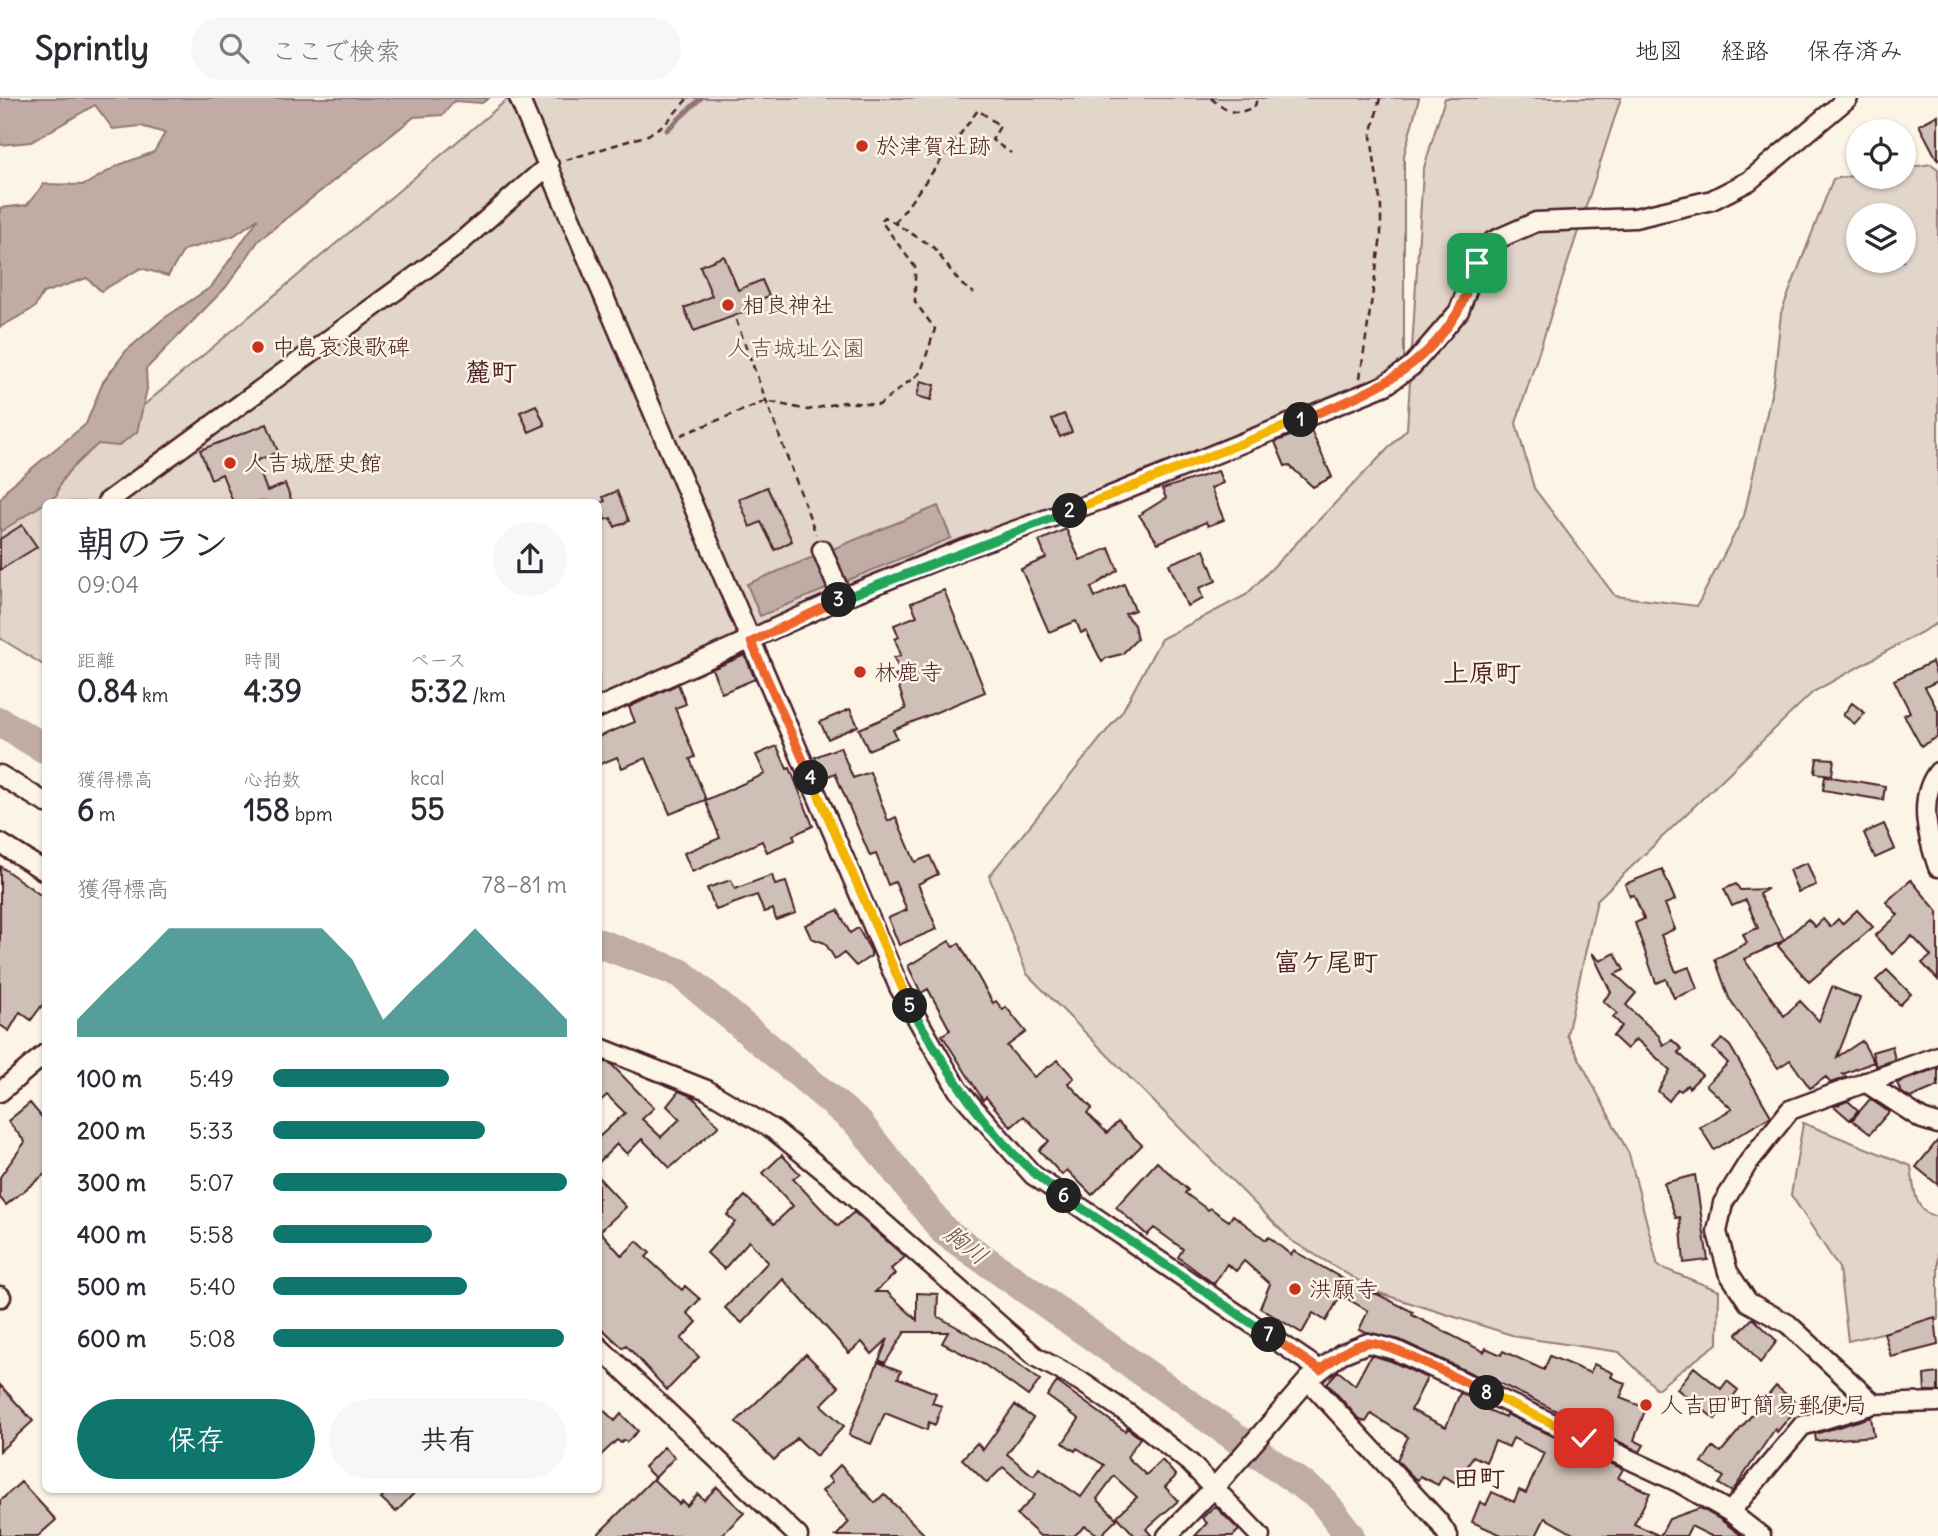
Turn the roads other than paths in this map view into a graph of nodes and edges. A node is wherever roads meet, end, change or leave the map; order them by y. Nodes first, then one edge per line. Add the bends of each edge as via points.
1 (519, 98) edge
2 (1848, 98) edge
3 (549, 165) junction
4 (111, 499) edge
5 (822, 550) road end
6 (839, 592) junction
7 (751, 642) junction
8 (602, 706) edge
9 (1938, 772) edge
10 (0, 775) edge
11 (42, 801) edge
12 (0, 843) edge
13 (1938, 867) edge
14 (42, 869) edge
15 (602, 1049) edge
16 (42, 1056) edge
17 (1938, 1056) edge
18 (1865, 1082) junction
19 (0, 1092) edge
20 (1938, 1124) edge
21 (602, 1350) edge
22 (1314, 1375) junction
23 (1938, 1402) edge
24 (1874, 1404) junction
25 (1220, 1482) junction
26 (1730, 1512) junction
27 (797, 1536) edge
28 (1167, 1536) edge
29 (1260, 1536) edge
30 (1448, 1536) edge
31 (1761, 1536) edge

1 - 3 street
2 - 6 street via 1749,181 1712,200 1635,218 1536,222 1493,241 1477,263 1459,311 1436,341 1412,366 1357,397
3 - 4 street via 454,248
3 - 7 street
5 - 6 street
6 - 7 street
7 - 8 street
7 - 22 street via 899,987 958,1090 1033,1175
9 - 13 street via 1927,797 1927,834
10 - 11 street
12 - 14 street
15 - 25 street via 707,1090 774,1130 1036,1357 1080,1381
16 - 19 street
17 - 18 street
18 - 20 street via 1922,1119
18 - 24 street via 1790,1110 1723,1203 1717,1233 1728,1272 1748,1302 1788,1324
21 - 27 street
22 - 25 street
22 - 26 street via 1341,1354 1368,1343 1395,1350 1678,1482
22 - 30 street
23 - 24 street
24 - 26 street via 1802,1426
25 - 28 street
25 - 29 street
26 - 31 street

